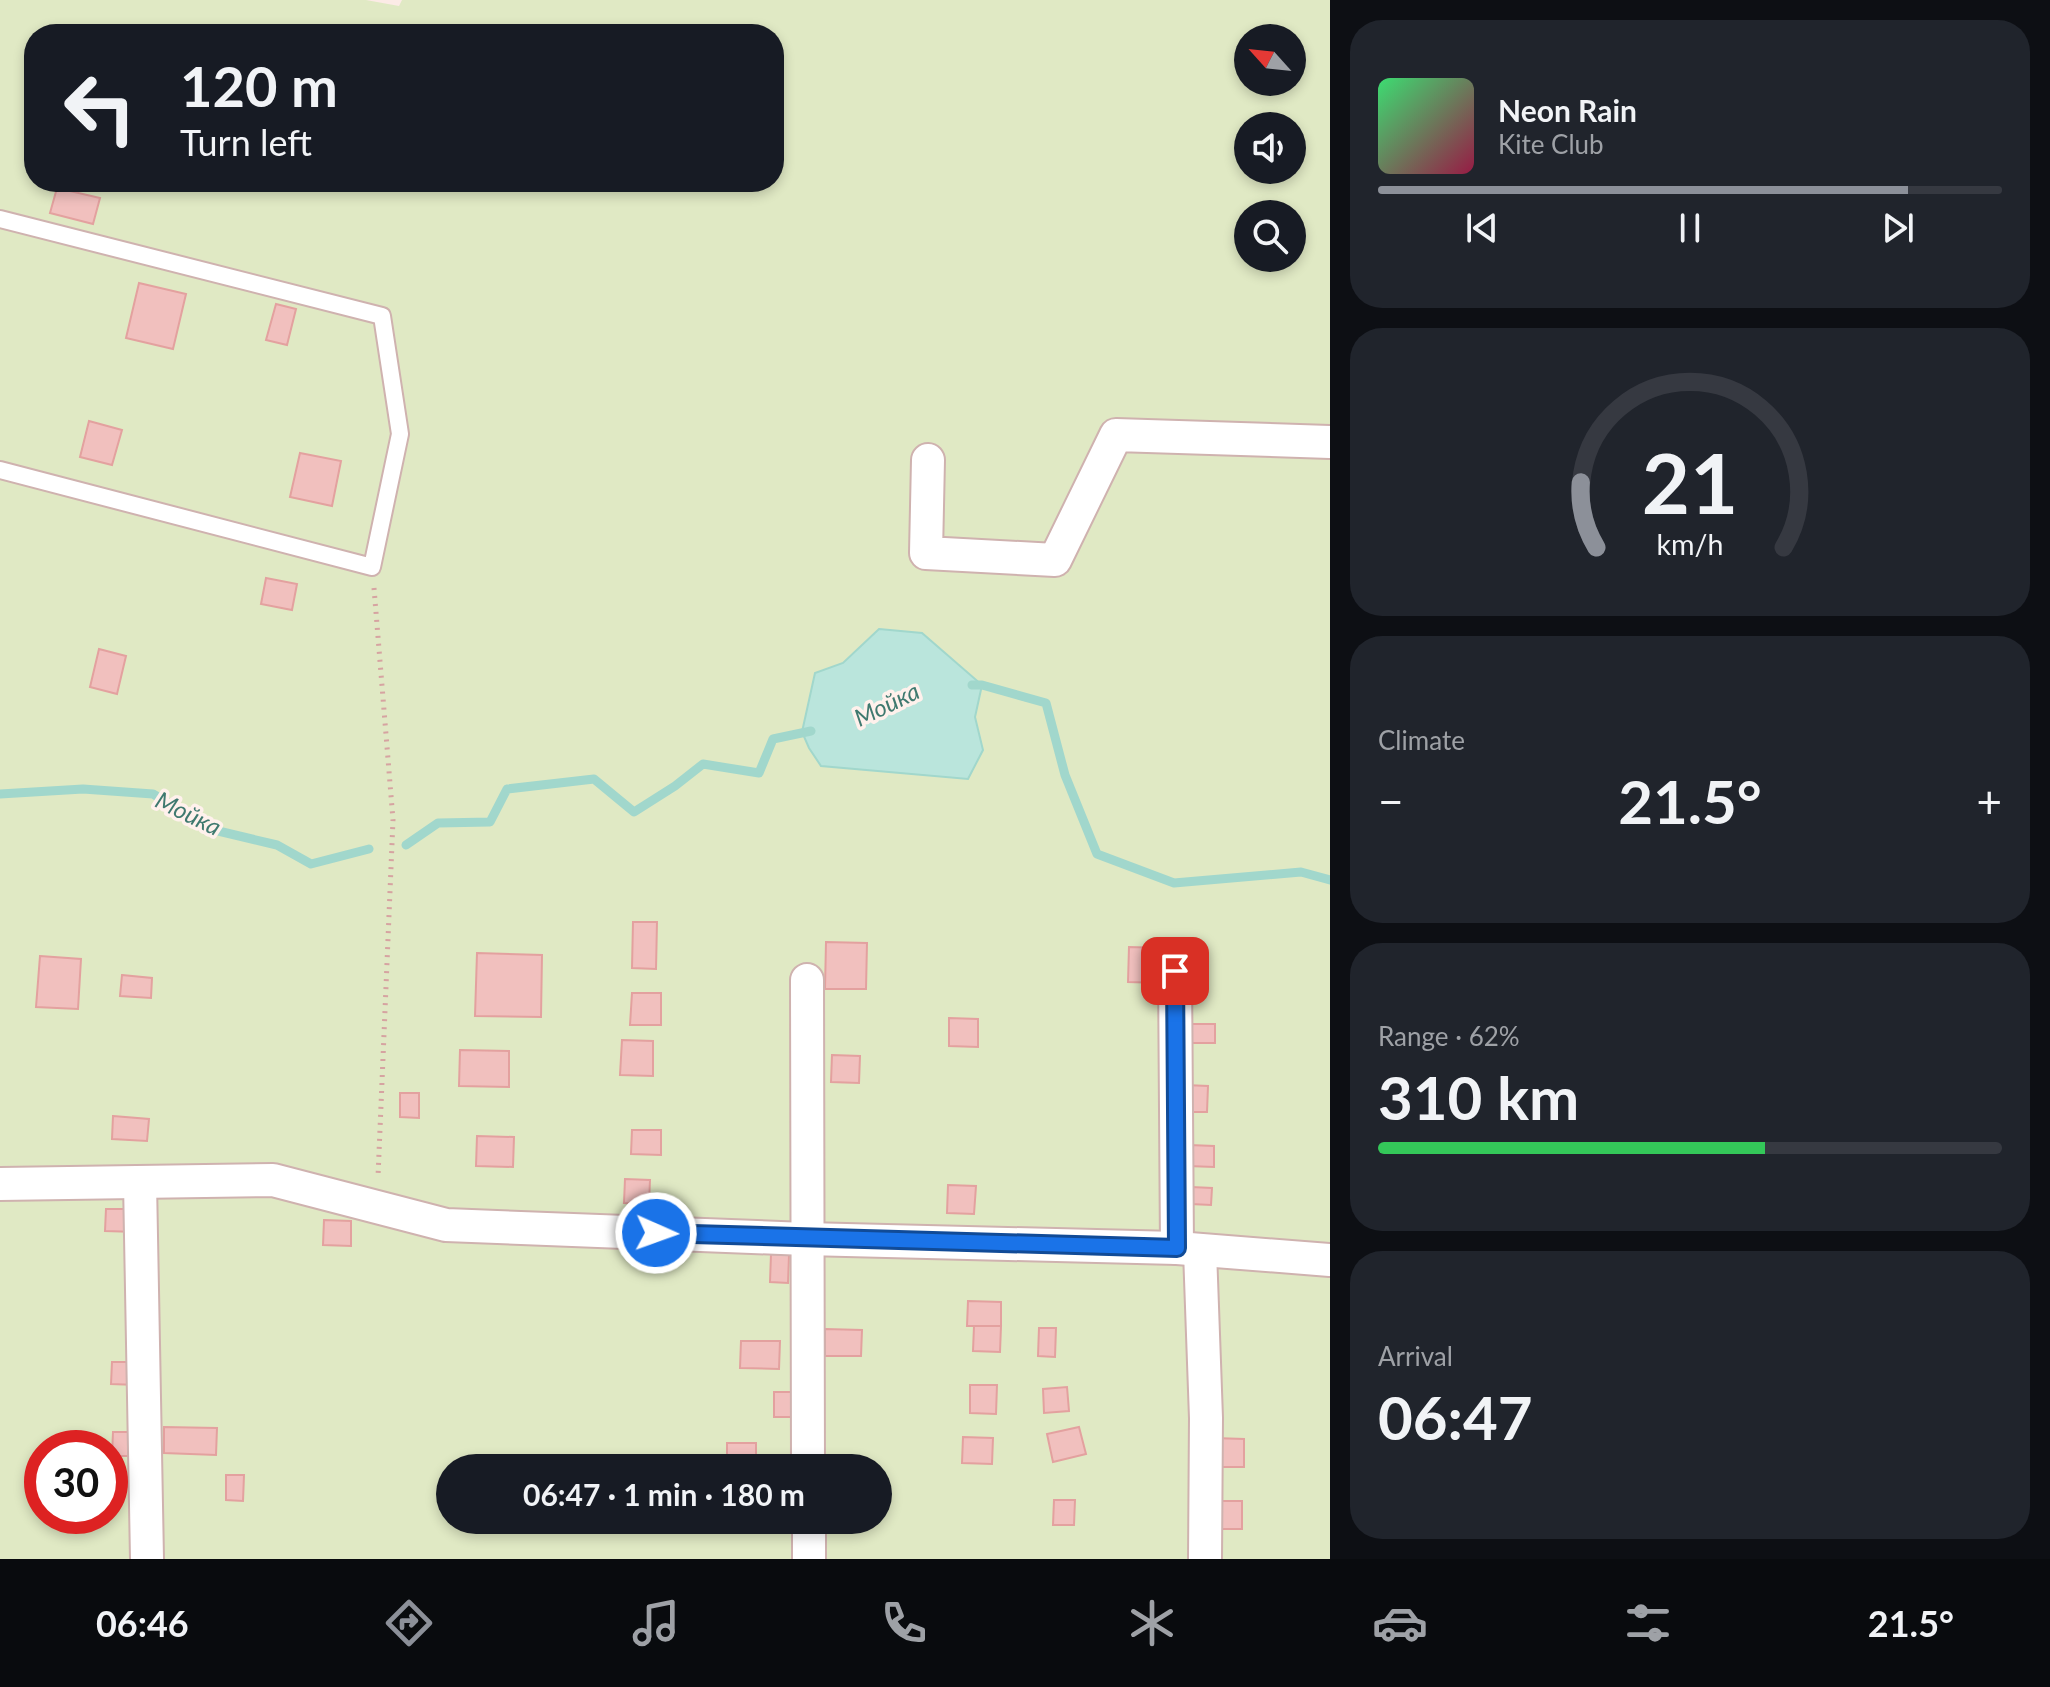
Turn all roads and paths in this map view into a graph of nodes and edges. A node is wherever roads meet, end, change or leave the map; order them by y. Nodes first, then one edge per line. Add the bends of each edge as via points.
1 (0, 219) edge
2 (1330, 442) edge
3 (928, 460) dead end
4 (0, 470) edge
5 (372, 567) junction
6 (1175, 971) dead end
7 (807, 980) dead end
8 (140, 1182) junction
9 (0, 1184) edge
10 (376, 1207) junction
11 (806, 1239) junction
12 (1189, 1250) junction
13 (1330, 1260) edge
14 (808, 1454) edge
15 (809, 1534) edge
16 (147, 1559) edge
17 (809, 1559) edge
18 (1205, 1559) edge

1 - 5 lane via 382,316 400,434
2 - 3 street via 1116,435 1055,560 926,553
4 - 5 lane
5 - 10 path via 393,820
6 - 12 street
7 - 11 street
8 - 9 street
8 - 10 street via 273,1180
8 - 16 street
10 - 11 street via 446,1225
11 - 12 street
11 - 14 street
12 - 13 street
12 - 18 street via 1206,1418
15 - 17 street

